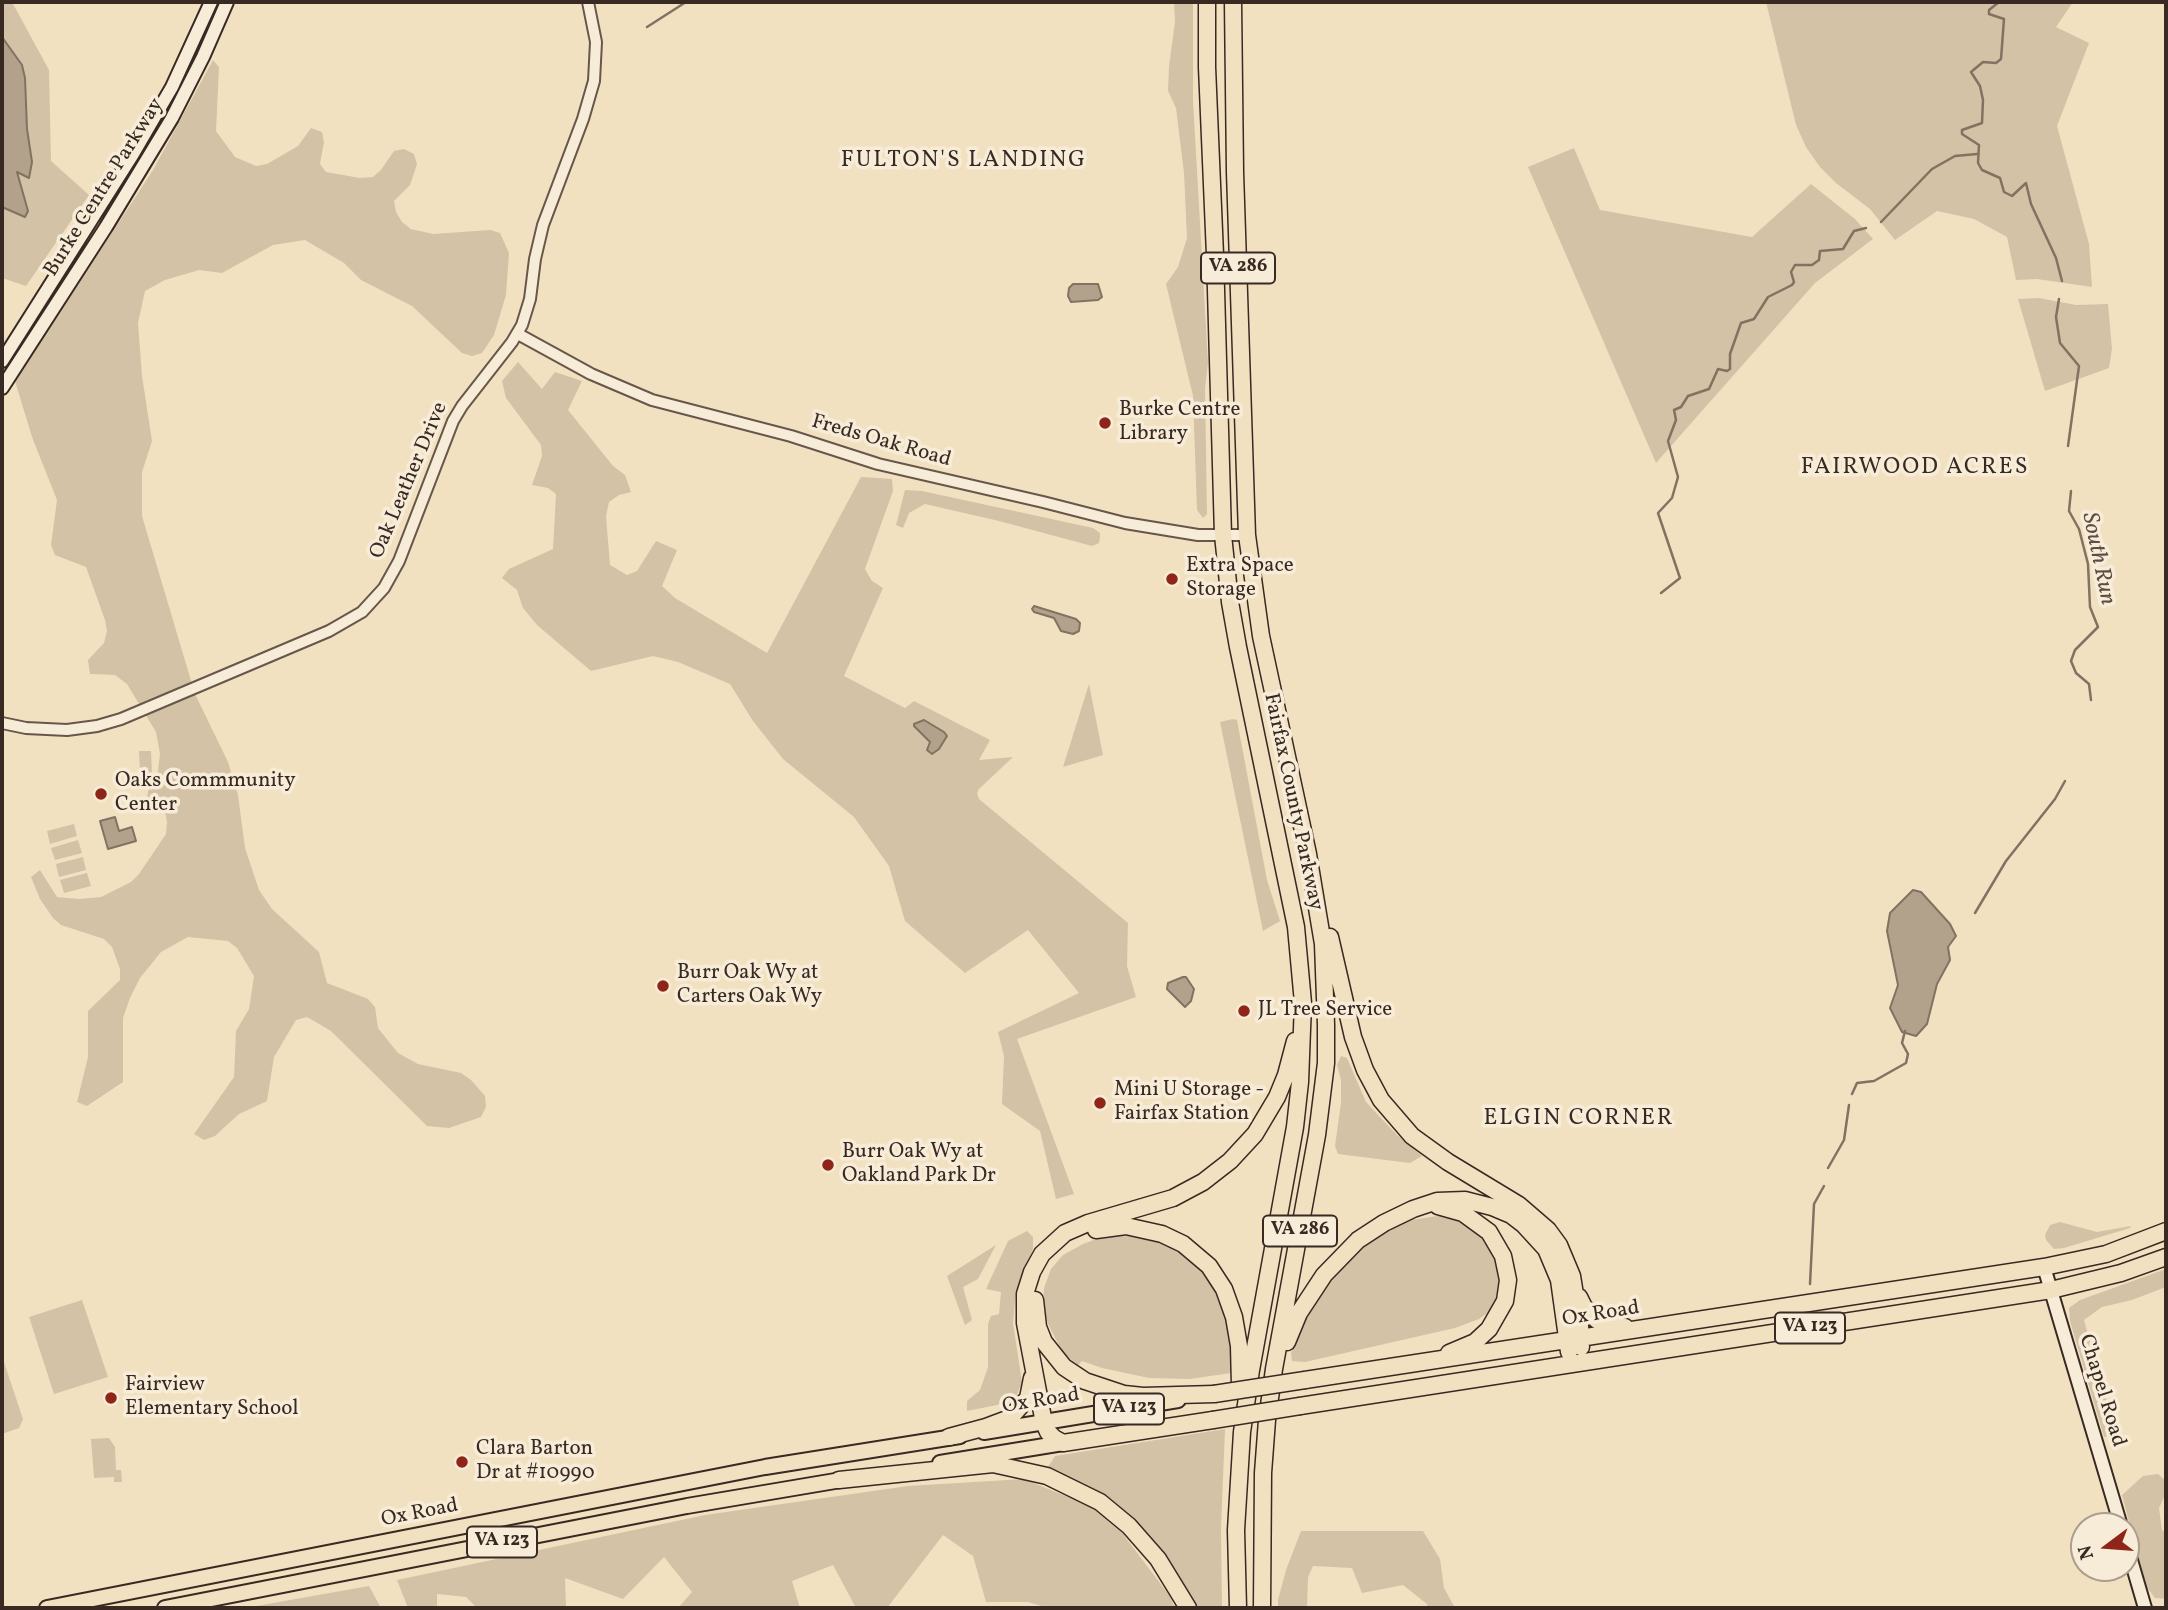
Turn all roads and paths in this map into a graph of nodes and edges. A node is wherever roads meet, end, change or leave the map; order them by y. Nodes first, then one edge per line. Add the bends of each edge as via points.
1 (211, 2) edge
2 (227, 2) edge
3 (588, 2) edge
4 (1207, 2) edge
5 (1233, 2) edge
6 (518, 334) junction
7 (2, 361) edge
8 (2, 388) edge
9 (1223, 535) junction
10 (1247, 535) junction
11 (2, 723) edge
12 (1308, 853) junction
13 (1296, 927) junction
14 (1421, 1206) junction
15 (2166, 1231) edge
16 (2166, 1257) edge
17 (2044, 1267) junction
18 (1572, 1276) junction
19 (2051, 1290) junction
20 (1666, 1326) junction
21 (1575, 1340) junction
22 (1031, 1354) junction
23 (1575, 1364) junction
24 (1395, 1367) junction
25 (1214, 1394) junction
26 (1044, 1423) junction
27 (949, 1437) junction
28 (1063, 1443) junction
29 (1263, 1473) junction
30 (839, 1480) junction
31 (2117, 1512) edge
32 (1236, 1530) junction
33 (2137, 1582) edge
34 (47, 1608) edge
35 (165, 1608) edge
36 (1188, 1608) edge
37 (1238, 1608) edge
38 (1262, 1608) edge
39 (2145, 1608) edge

1 - 7 main road, Burke Centre Parkway via 172,87 134,154
2 - 8 main road, Burke Centre Parkway via 165,129
3 - 6 street, Oak Leather Drive via 596,42 594,81 543,225 530,299
4 - 9 highway, Fairfax County Parkway / VA 286
5 - 10 highway, Fairfax County Parkway / VA 286
6 - 9 street, Freds Oak Road via 652,400 983,490 1125,523 1184,534
6 - 11 street, Oak Leather Drive via 461,406 395,571 362,612 329,631 106,724 54,730
9 - 10 street, Freds Oak Road
9 - 13 highway, Fairfax County Parkway / VA 286 via 1238,647
10 - 12 highway, Fairfax County Parkway / VA 286 via 1261,636
12 - 18 highway via 1353,1037 1381,1100 1412,1136 1535,1216 1559,1245
12 - 29 highway, Fairfax County Parkway / VA 286 via 1323,944 1326,1063 1274,1369
13 - 22 highway via 1296,1036 1286,1075 1267,1116 1237,1154 1203,1182 1157,1205 1076,1227 1048,1246 1025,1294
13 - 32 highway, Fairfax County Parkway / VA 286 via 1303,1003 1300,1082 1242,1432
14 - 21 highway via 1450,1200 1479,1203 1524,1225 1546,1249 1554,1266
14 - 24 highway via 1452,1209 1481,1225 1503,1256 1506,1301 1497,1319 1475,1342
14 - 29 highway via 1395,1216 1358,1240 1324,1275 1303,1306 1283,1357
15 - 17 highway, Ox Road / VA 123 via 2106,1254
16 - 19 highway, Ox Road / VA 123
17 - 19 main road, Chapel Road
17 - 20 highway, Ox Road / VA 123
18 - 20 highway via 1584,1307 1602,1322 1624,1327
18 - 21 highway
19 - 23 highway, Ox Road / VA 123
19 - 31 main road, Chapel Road
20 - 21 highway, Ox Road / VA 123
21 - 23 highway
21 - 24 highway, Ox Road / VA 123
22 - 26 highway
22 - 27 highway via 1031,1386 1019,1411 1000,1423
23 - 28 highway, Ox Road / VA 123, bridge
24 - 25 highway, Ox Road / VA 123, bridge
25 - 26 main road, Ox Road / VA 123
25 - 32 highway via 1124,1394 1085,1381 1064,1367 1044,1342 1035,1314 1037,1287 1049,1260 1088,1233 1126,1226 1183,1244 1215,1273 1231,1305 1239,1346
26 - 27 main road, Ox Road / VA 123
26 - 28 highway
27 - 34 main road, Ox Road / VA 123 via 765,1467
28 - 30 main road, Ox Road / VA 123
29 - 38 highway, Fairfax County Parkway / VA 286
30 - 35 main road, Ox Road / VA 123
30 - 36 highway via 972,1464 1010,1466 1047,1476 1083,1491 1129,1526 1158,1559
32 - 37 highway, Fairfax County Parkway / VA 286
33 - 39 main road

